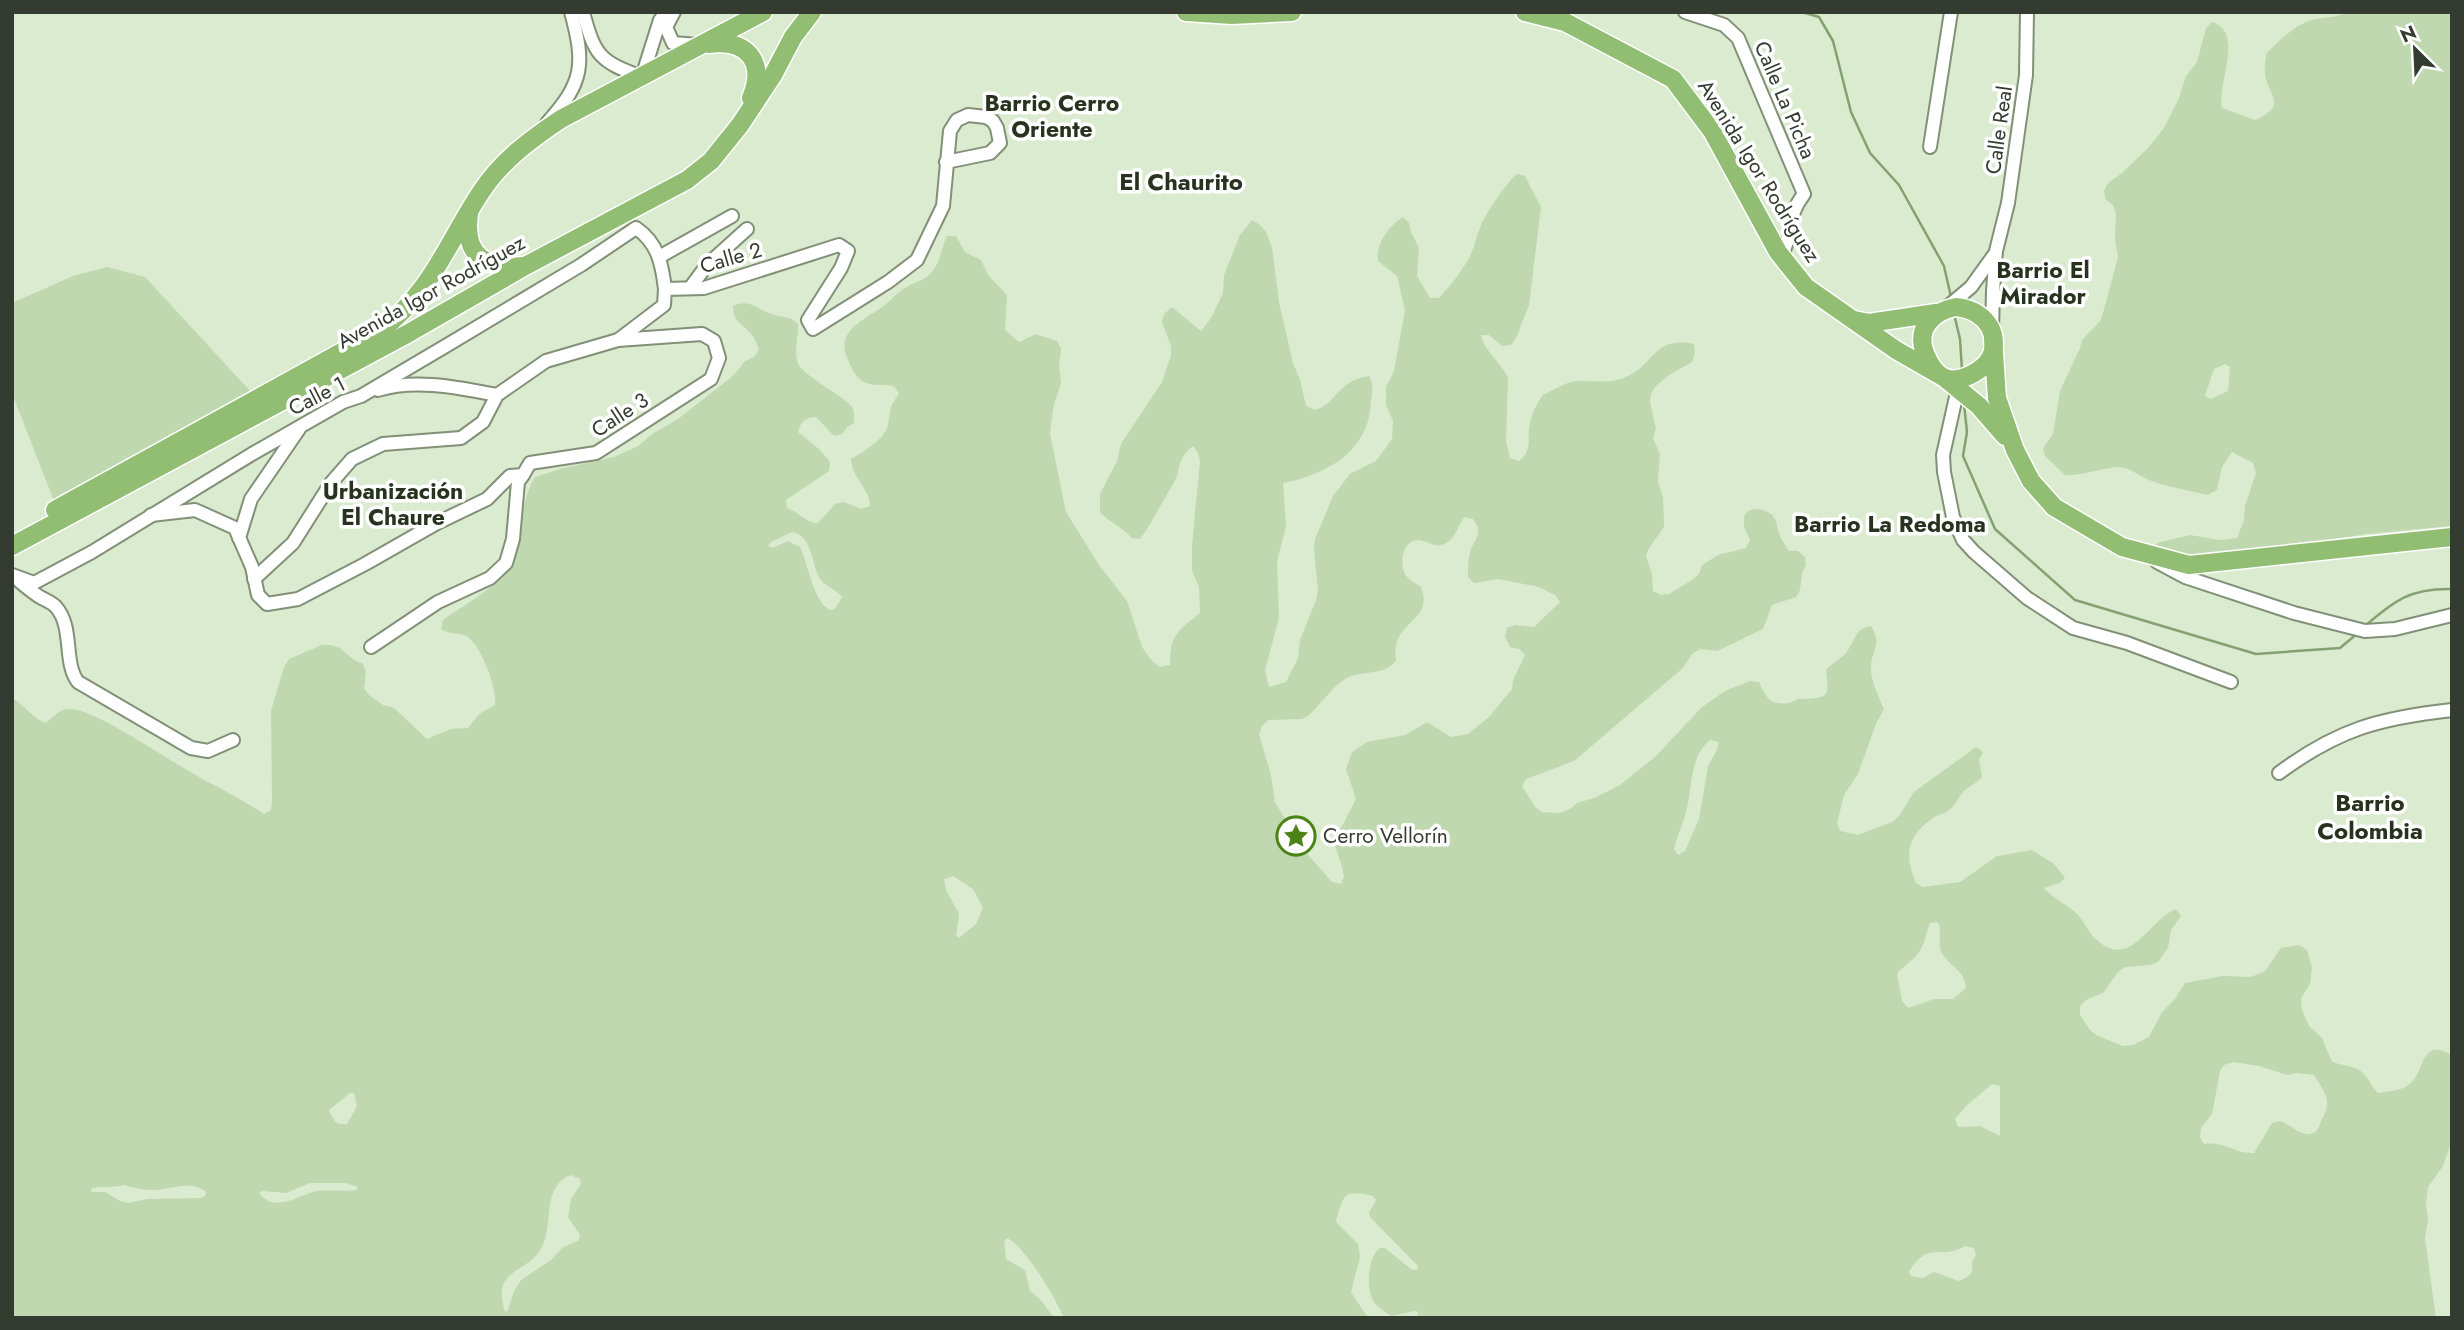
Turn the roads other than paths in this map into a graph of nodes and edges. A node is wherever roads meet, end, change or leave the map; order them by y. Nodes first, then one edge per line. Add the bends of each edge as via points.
1 (571, 12) edge
2 (583, 12) edge
3 (667, 12) edge
4 (674, 12) edge
5 (763, 12) edge
6 (812, 12) edge
7 (1186, 12) edge
8 (1292, 12) edge
9 (1525, 12) edge
10 (1685, 12) edge
11 (1951, 12) edge
12 (2027, 12) edge
13 (702, 45) junction
14 (642, 77) junction
15 (732, 136) junction
16 (533, 138) junction
17 (1930, 147) dead end
18 (946, 162) junction
19 (470, 211) junction
20 (732, 216) dead end
21 (747, 229) dead end
22 (1996, 251) junction
23 (1778, 252) junction
24 (659, 257) junction
25 (527, 265) junction
26 (690, 288) junction
27 (666, 289) junction
28 (1836, 310) junction
29 (1941, 311) junction
30 (1993, 338) junction
31 (618, 341) junction
32 (1955, 381) junction
33 (497, 395) junction
34 (361, 396) junction
35 (302, 425) junction
36 (2015, 450) junction
37 (523, 475) junction
38 (151, 515) junction
39 (2452, 537) edge
40 (239, 538) junction
41 (17, 539) edge
42 (12, 551) edge
43 (2145, 555) junction
44 (13, 576) edge
45 (254, 579) junction
46 (2452, 615) edge
47 (371, 647) dead end
48 (2231, 682) dead end
49 (2452, 710) edge
50 (233, 740) dead end
51 (2279, 773) dead end

1 - 16 street via 580,67 570,96
2 - 14 street via 598,53 613,66
3 - 14 street via 660,20
4 - 13 street via 666,27 673,43
5 - 13 highway, Avenida Igor Rodríguez
6 - 15 highway, Avenida Igor Rodríguez
7 - 8 highway
9 - 23 highway, Avenida Igor Rodríguez via 1565,22 1673,79 1712,131
10 - 23 street, Calle La Picha via 1724,25 1738,38 1804,194 1789,219 1791,234 1784,250
11 - 17 street
12 - 22 street, Calle Real via 2020,122
13 - 14 highway, Avenida Igor Rodríguez
13 - 15 highway via 736,45 751,56 758,73
14 - 16 highway, Avenida Igor Rodríguez
15 - 25 highway, Avenida Igor Rodríguez via 687,180
16 - 19 highway, Avenida Igor Rodríguez via 499,168
18 - 18 street, Calle 2 via 950,131 957,120 978,115 992,121 1000,143 990,153
18 - 26 street, Calle 2 via 943,206 917,260 813,330 808,320 848,251 839,245 704,288
19 - 25 highway via 467,230 475,253 493,264
19 - 41 highway, Avenida Igor Rodríguez via 426,285 400,316 380,331
20 - 24 street
21 - 26 street via 707,265
22 - 29 street via 1971,287
22 - 30 street
23 - 28 highway, Avenida Igor Rodríguez via 1806,287
24 - 27 street
24 - 34 street, Calle 1 via 648,237 636,228
25 - 41 highway, Avenida Igor Rodríguez via 407,334
26 - 27 street, Calle 2
27 - 31 street via 664,305
28 - 29 highway, Avenida Igor Rodríguez via 1869,323
28 - 32 highway, Avenida Igor Rodríguez via 1896,350
29 - 30 highway via 1976,311
29 - 32 highway via 1922,338 1924,350
30 - 32 highway via 1993,352 1987,361
30 - 36 highway via 1997,398
31 - 33 street via 546,361
31 - 37 street, Calle 3 via 702,334 714,341 719,358 711,379 596,453 530,463
32 - 36 highway
32 - 48 street via 1944,472 1953,517 1974,552 2027,598 2073,628
33 - 34 street via 448,386 390,386
33 - 45 street via 483,422 461,438 383,444 352,459 293,543
34 - 35 street, Calle 1
35 - 38 street, Calle 1
35 - 40 street via 251,499
36 - 43 highway via 2031,481 2054,507 2103,537
37 - 45 street, Calle 3 via 510,476 487,499 298,599 267,604 258,595
37 - 47 street via 518,482 506,563 491,578 438,602
38 - 40 street via 195,510 234,528
38 - 44 street, Calle 1 via 34,583
39 - 43 highway via 2189,565
40 - 45 street
41 - 42 street
43 - 46 street via 2185,577 2365,631
44 - 50 street via 56,607 78,682 191,748 208,751
49 - 51 street via 2376,722 2306,753

